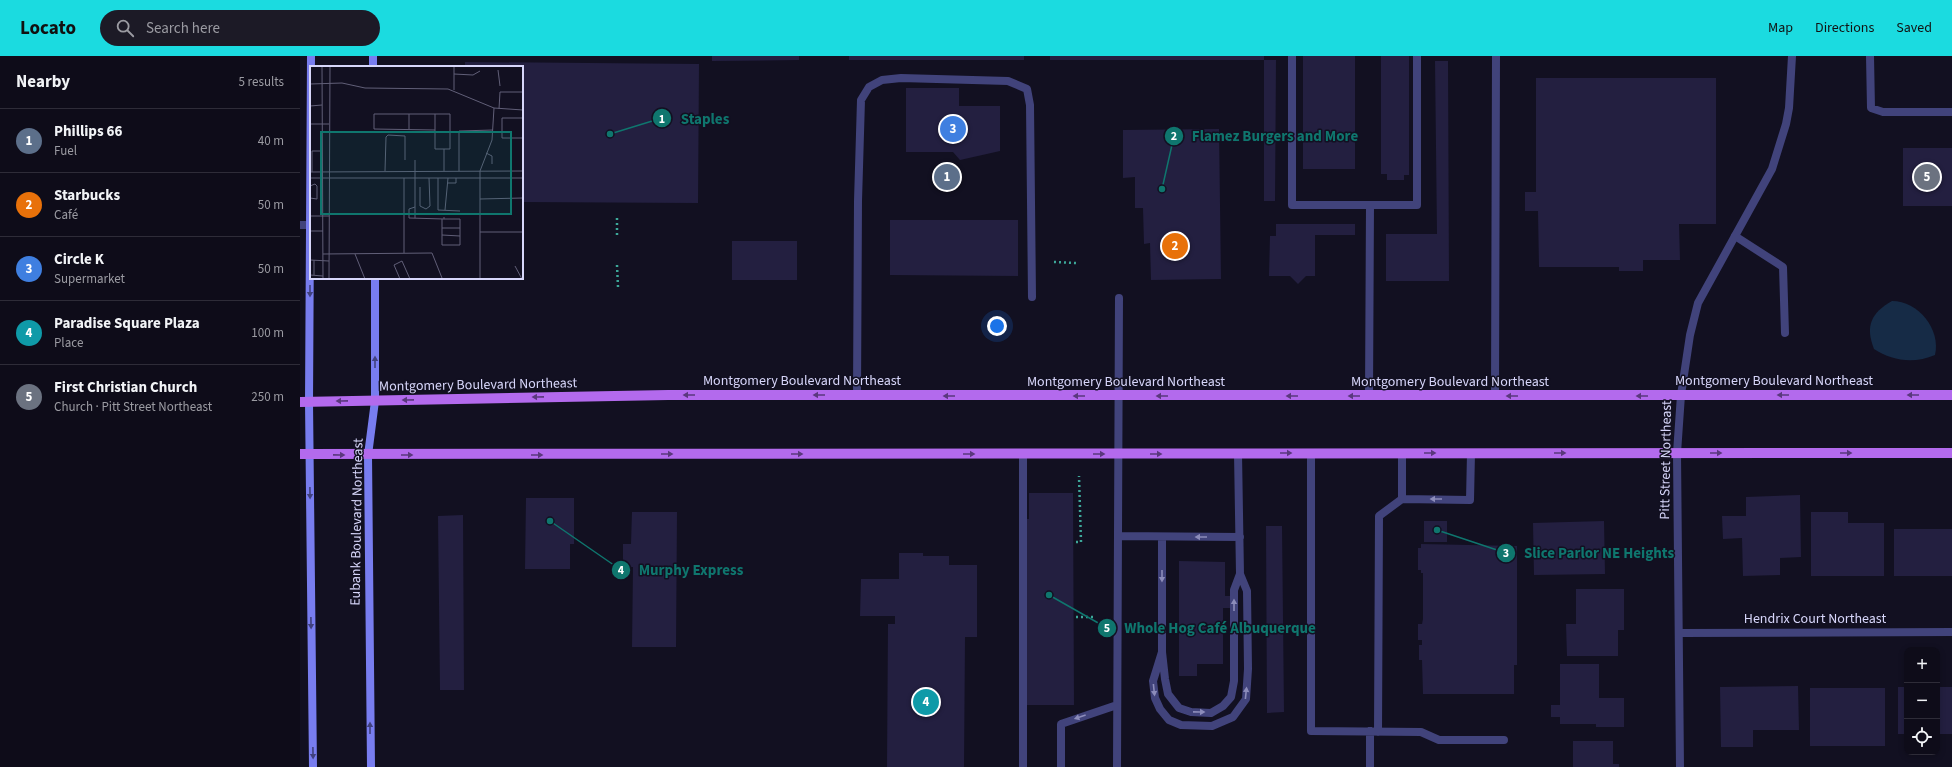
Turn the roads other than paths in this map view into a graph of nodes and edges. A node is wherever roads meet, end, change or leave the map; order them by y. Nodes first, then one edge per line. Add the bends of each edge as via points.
1 (311, 56) edge
2 (1292, 56) edge
3 (1417, 56) edge
4 (1496, 56) edge
5 (1792, 56) edge
6 (1870, 56) edge
7 (311, 66) edge
8 (1952, 112) edge
9 (1370, 205) junction
10 (300, 225) edge
11 (310, 225) joint
12 (1735, 236) junction
13 (375, 279) edge
14 (1032, 297) dead end
15 (1119, 298) dead end
16 (1785, 334) dead end
17 (857, 395) junction
18 (1681, 395) junction
19 (1952, 395) edge
20 (1118, 396) junction
21 (1369, 396) junction
22 (1495, 396) junction
23 (375, 401) junction
24 (304, 402) edge
25 (1238, 453) junction
26 (1311, 453) junction
27 (1402, 453) junction
28 (1471, 453) junction
29 (1677, 453) junction
30 (1952, 453) edge
31 (305, 454) edge
32 (1023, 454) junction
33 (1118, 454) junction
34 (368, 455) junction
35 (1402, 499) junction
36 (1118, 536) junction
37 (1162, 537) junction
38 (1240, 537) junction
39 (1240, 574) junction
40 (1952, 632) edge
41 (1679, 633) junction
42 (1162, 652) junction
43 (1117, 705) junction
44 (1374, 732) junction
45 (1504, 740) dead end
46 (313, 767) edge
47 (370, 767) edge
48 (1023, 767) edge
49 (1061, 767) edge
50 (1117, 767) edge
51 (1370, 767) edge
52 (1680, 767) edge

1 - 7 main road
2 - 9 street via 1292,205
3 - 9 street via 1417,205
4 - 22 street
5 - 12 street, Pitt Street Northeast via 1788,116 1772,169
6 - 8 street via 1871,108 1883,112
9 - 21 street
10 - 11 street
11 -> 24 main road
12 - 16 street via 1783,267
12 - 18 street, Pitt Street Northeast via 1698,303 1690,335
23 -> 13 main road, Eubank Boulevard Northeast
14 - 17 street via 1030,105 1027,89 1008,81 901,78 882,80 869,87 861,100
15 - 20 street
20 -> 17 main road, Montgomery Boulevard Northeast
17 -> 23 main road, Montgomery Boulevard Northeast via 668,395
19 -> 18 main road, Montgomery Boulevard Northeast
18 -> 22 main road, Montgomery Boulevard Northeast
18 - 29 street, Pitt Street Northeast
21 -> 20 main road, Montgomery Boulevard Northeast
20 - 33 street
21 - 22 main road, Montgomery Boulevard Northeast
23 -> 24 main road, Montgomery Boulevard Northeast
23 - 34 main road, Eubank Boulevard Northeast
24 - 31 main road
25 -> 26 main road
33 -> 25 main road
25 - 38 street
26 - 27 main road
26 - 44 street via 1311,731
27 -> 28 main road
27 - 35 street
28 -> 29 main road
28 -> 35 street via 1470,500
29 -> 30 main road
29 - 41 street, Pitt Street Northeast
31 -> 34 main road
31 -> 46 main road
32 -> 33 main road
34 -> 32 main road
32 - 48 street
33 - 36 street
47 -> 34 main road, Eubank Boulevard Northeast
35 - 44 street via 1379,516
36 - 37 street
36 - 43 street
38 -> 37 street
37 -> 42 street
38 - 39 street
42 -> 39 street via 1168,694 1179,708 1191,712 1211,712 1223,706 1231,697 1234,680 1234,590
42 -> 39 street via 1153,681 1157,704 1169,720 1181,725 1212,726 1233,717 1246,699 1248,669 1246,591
40 - 41 street, Hendrix Court Northeast
41 - 52 street, Pitt Street Northeast
43 -> 49 street via 1060,724
43 - 50 street
44 - 45 street via 1421,732 1439,740
44 - 51 street

